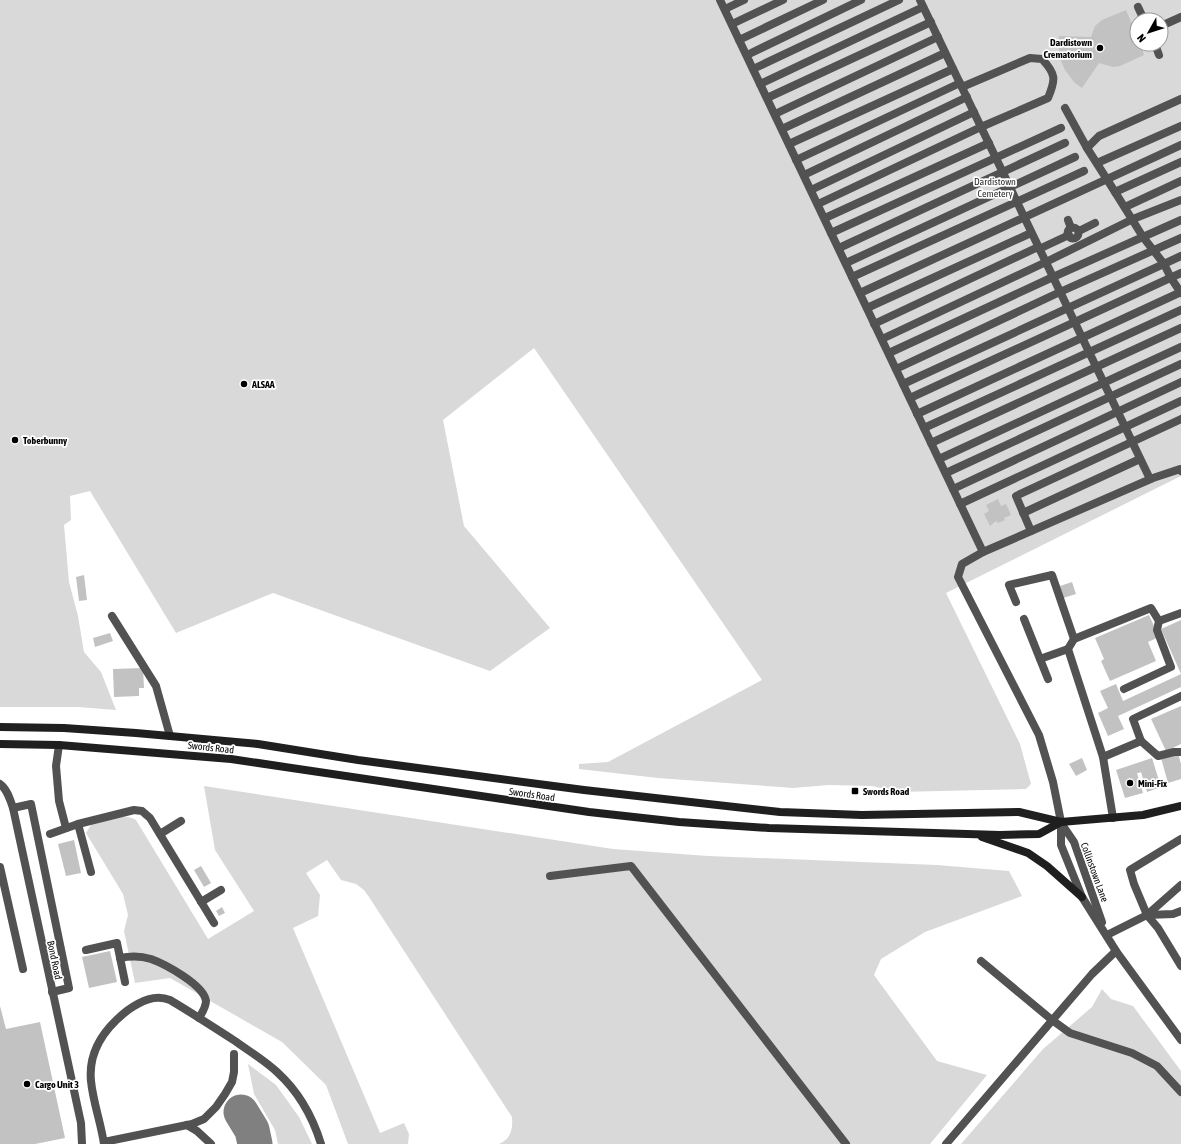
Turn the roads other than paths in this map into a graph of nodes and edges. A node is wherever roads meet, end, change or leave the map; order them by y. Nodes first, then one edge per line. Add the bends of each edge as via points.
1 (720, 0) edge
2 (744, 0) edge
3 (783, 0) edge
4 (822, 0) edge
5 (862, 0) edge
6 (898, 0) edge
7 (922, 4) edge
8 (1138, 7) dead end
9 (725, 9) junction
10 (1140, 12) edge
11 (1181, 17) edge
12 (931, 22) junction
13 (1169, 22) edge
14 (732, 24) junction
15 (938, 38) junction
16 (739, 40) junction
17 (945, 53) junction
18 (746, 55) junction
19 (753, 69) junction
20 (953, 69) junction
21 (760, 84) junction
22 (961, 85) junction
23 (967, 97) junction
24 (767, 98) junction
25 (1181, 99) edge
26 (1065, 108) dead end
27 (974, 112) junction
28 (775, 114) junction
29 (1181, 126) edge
30 (981, 127) junction
31 (1061, 128) dead end
32 (782, 129) junction
33 (988, 143) junction
34 (1066, 143) dead end
35 (789, 144) junction
36 (1181, 145) edge
37 (1088, 148) junction
38 (1075, 157) dead end
39 (996, 158) junction
40 (796, 160) junction
41 (1181, 162) edge
42 (1097, 163) junction
43 (1084, 171) dead end
44 (1003, 173) junction
45 (804, 175) junction
46 (1107, 179) junction
47 (1181, 181) edge
48 (1010, 188) junction
49 (811, 190) junction
50 (1115, 192) junction
51 (1181, 200) edge
52 (1017, 202) junction
53 (818, 204) junction
54 (1125, 207) junction
55 (824, 218) junction
56 (1024, 218) junction
57 (1132, 219) junction
58 (1181, 220) edge
59 (1095, 222) dead end
60 (1073, 230) junction
61 (831, 233) junction
62 (1032, 233) junction
63 (1143, 237) junction
64 (1181, 238) edge
65 (1080, 245) junction
66 (839, 248) junction
67 (1039, 248) junction
68 (1153, 250) junction
69 (1181, 256) edge
70 (1046, 262) junction
71 (846, 263) junction
72 (1164, 264) junction
73 (1181, 274) edge
74 (852, 277) junction
75 (1053, 277) junction
76 (1171, 278) junction
77 (1060, 292) junction
78 (1181, 292) edge
79 (860, 293) junction
80 (1067, 307) junction
81 (867, 308) junction
82 (1181, 310) edge
83 (1074, 322) junction
84 (874, 324) junction
85 (1181, 328) edge
86 (1082, 337) junction
87 (882, 339) junction
88 (1181, 347) edge
89 (1089, 352) junction
90 (889, 353) junction
91 (1181, 364) edge
92 (1096, 367) junction
93 (896, 369) junction
94 (1103, 382) junction
95 (1181, 382) edge
96 (903, 384) junction
97 (1110, 397) junction
98 (910, 398) junction
99 (1181, 400) edge
100 (1118, 412) junction
101 (917, 414) junction
102 (1181, 419) edge
103 (1124, 427) junction
104 (924, 428) junction
105 (1132, 442) junction
106 (931, 443) junction
107 (939, 458) junction
108 (1140, 459) junction
109 (1181, 469) edge
110 (946, 473) junction
111 (1150, 479) junction
112 (953, 488) junction
113 (960, 504) junction
114 (1023, 513) junction
115 (1031, 530) junction
116 (983, 552) junction
117 (1016, 602) dead end
118 (1181, 613) edge
119 (112, 616) dead end
120 (1024, 619) dead end
121 (1159, 621) junction
122 (1074, 639) junction
123 (1068, 649) junction
124 (1040, 659) junction
125 (1048, 679) dead end
126 (1124, 689) dead end
127 (1181, 696) edge
128 (0, 727) edge
129 (170, 736) junction
130 (1141, 741) junction
131 (0, 744) edge
132 (59, 745) junction
133 (1181, 752) edge
134 (1103, 757) junction
135 (0, 784) edge
136 (1181, 806) edge
137 (13, 808) junction
138 (1113, 818) junction
139 (181, 821) dead end
140 (1061, 822) junction
141 (78, 824) junction
142 (66, 828) junction
143 (50, 834) dead end
144 (160, 834) junction
145 (975, 834) junction
146 (1181, 839) edge
147 (0, 867) edge
148 (90, 872) dead end
149 (550, 876) dead end
150 (1181, 885) edge
151 (221, 890) dead end
152 (1082, 897) junction
153 (201, 902) junction
154 (1181, 911) edge
155 (1146, 915) junction
156 (214, 923) dead end
157 (1107, 935) junction
158 (86, 950) dead end
159 (1116, 952) junction
160 (120, 958) junction
161 (981, 961) dead end
162 (1181, 966) edge
163 (23, 969) dead end
164 (125, 982) dead end
165 (52, 992) junction
166 (199, 1018) junction
167 (1052, 1020) junction
168 (1181, 1040) edge
169 (234, 1054) dead end
170 (1181, 1092) edge
171 (187, 1125) junction
172 (104, 1143) edge
173 (82, 1144) edge
174 (211, 1144) edge
175 (321, 1144) edge
176 (846, 1144) edge
177 (946, 1144) edge

1 - 9 street
2 - 9 street
3 - 14 street
4 - 16 street
5 - 18 street
6 - 19 street
7 - 12 street
7 - 21 street
8 - 10 street
9 - 14 street
11 - 13 street
12 - 15 street
12 - 24 street
14 - 16 street
15 - 17 street
15 - 28 street
16 - 18 street
17 - 20 street
17 - 32 street
18 - 19 street
19 - 21 street
20 - 22 street
20 - 35 street
21 - 24 street
22 - 23 street
22 - 30 street via 1030,58 1042,59 1052,71 1053,86 1048,98
22 - 40 street
23 - 27 street
23 - 45 street
24 - 28 street
25 - 37 street via 1099,136
26 - 37 street
27 - 30 street
27 - 49 street
28 - 32 street
29 - 42 street
30 - 33 street
30 - 53 street
31 - 39 street
32 - 35 street
33 - 39 street
33 - 55 street
34 - 44 street
35 - 40 street
36 - 46 street
37 - 42 street
38 - 48 street
39 - 44 street
39 - 61 street
40 - 45 street
41 - 50 street
42 - 46 street
43 - 52 street
44 - 48 street
44 - 66 street
45 - 49 street
46 - 50 street
46 - 56 street
47 - 54 street
48 - 52 street
48 - 71 street
49 - 53 street
50 - 54 street
51 - 57 street
52 - 56 street
52 - 74 street
53 - 55 street
54 - 57 street
55 - 61 street
56 - 62 street
56 - 79 street
57 - 63 street
57 - 65 street
58 - 63 street
59 - 60 street
60 - 65 street
60 - 67 street
61 - 66 street
62 - 67 street
62 - 81 street
63 - 68 street
63 - 75 street
64 - 68 street
65 - 70 street
66 - 71 street
67 - 70 street
67 - 84 street
68 - 72 street
68 - 77 street
69 - 72 street
70 - 75 street
70 - 87 street
71 - 74 street
72 - 76 street
72 - 80 street
73 - 76 street
74 - 79 street
75 - 77 street
75 - 90 street
76 - 78 street
76 - 83 street
77 - 80 street
77 - 93 street
78 - 86 street
79 - 81 street
80 - 83 street
80 - 96 street
81 - 84 street
82 - 89 street
83 - 86 street
83 - 98 street
84 - 87 street
85 - 92 street
86 - 89 street
86 - 101 street
87 - 90 street
88 - 94 street
89 - 92 street
89 - 104 street
90 - 93 street
91 - 97 street
92 - 94 street
92 - 106 street
93 - 96 street
94 - 97 street
94 - 107 street
95 - 100 street
96 - 98 street
97 - 100 street
97 - 110 street
98 - 101 street
99 - 103 street
100 - 103 street
100 - 112 street
101 - 104 street
102 - 105 street
103 - 105 street
103 - 113 street
104 - 106 street
105 - 108 street
105 - 114 street via 1016,496
106 - 107 street
107 - 110 street
108 - 111 street
108 - 114 street
109 - 111 street
110 - 112 street
111 - 115 street
112 - 113 street
113 - 116 street
114 - 115 street
115 - 116 street
116 - 140 street via 962,564 958,577 1039,735 1053,782
117 - 122 street via 1009,585 1052,575
118 - 121 street
119 - 129 street via 156,686
120 - 124 street
121 - 122 street via 1151,608
121 - 126 street via 1157,630 1171,667
122 - 123 street
123 - 124 street
123 - 134 street
124 - 125 street
127 - 130 street via 1133,719
128 - 129 main road, Swords Road via 64,728
129 - 140 main road, Swords Road via 258,744 584,790 780,812 862,815 1019,812
130 - 133 street via 1158,756
130 - 134 street
131 - 132 main road, Swords Road
132 - 142 street via 56,766 59,801
132 - 145 main road, Swords Road via 231,759 535,805 679,822 769,828
134 - 138 street
135 - 137 street, Bond Road via 9,796
136 - 138 main road, Swords Road via 1143,815
137 - 165 street, Bond Road
137 - 165 street via 31,804 69,988
138 - 140 main road, Swords Road
139 - 144 street
140 - 145 main road, Swords Road via 1039,834
140 - 152 street, Collinstown Lane via 1061,845
140 - 157 street, Collinstown Lane via 1074,842
141 - 142 street
141 - 144 street via 138,810 150,818
141 - 148 street
142 - 143 street
144 - 153 street
145 - 152 main road via 1028,853
146 - 155 street via 1130,870
147 - 163 street
149 - 176 street via 630,866
150 - 155 street
151 - 153 street
152 - 157 street, Collinstown Lane
153 - 156 street
154 - 155 street via 1173,914
155 - 157 street
155 - 162 street via 1158,928
157 - 159 street, Collinstown Lane
158 - 160 street via 117,943
159 - 167 street via 1092,974
159 - 168 street, Collinstown Lane
160 - 164 street
160 - 166 street via 130,956 151,959 196,986 204,994 206,1002
161 - 167 street
165 - 173 street, Bond Road via 81,1123
166 - 172 street via 170,1000 156,997 135,1005 110,1026 94,1054 91,1068 91,1081
166 - 175 street via 256,1055 277,1072 305,1107
167 - 170 street via 1070,1033 1132,1053 1157,1066
167 - 177 street
169 - 171 street via 232,1082 225,1094 204,1119
171 - 172 street
171 - 174 street

